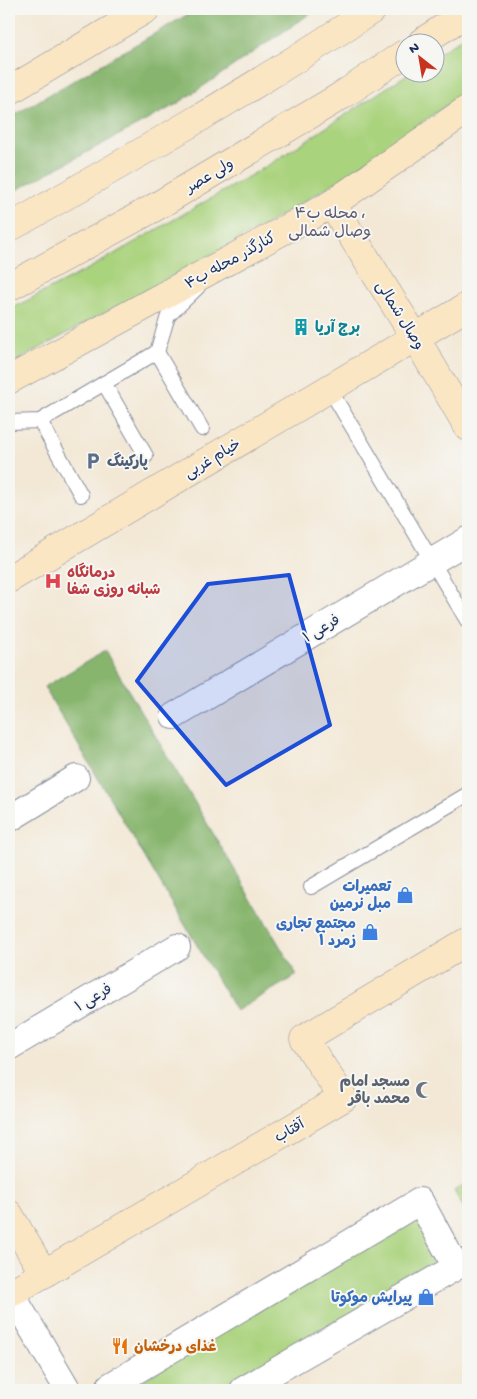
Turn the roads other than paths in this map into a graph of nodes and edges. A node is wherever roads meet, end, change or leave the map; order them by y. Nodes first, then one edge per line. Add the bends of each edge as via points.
1 (146, 9) edge
2 (373, 9) edge
3 (451, 15) edge
4 (433, 32) edge
5 (394, 61) edge
6 (9, 91) edge
7 (468, 109) edge
8 (332, 204) junction
9 (9, 228) edge
10 (219, 266) junction
11 (9, 287) edge
12 (468, 306) edge
13 (415, 336) junction
14 (157, 352) junction
15 (9, 380) edge
16 (104, 383) junction
17 (330, 388) junction
18 (40, 421) junction
19 (9, 422) edge
20 (468, 428) edge
21 (202, 429) dead end
22 (146, 456) dead end
23 (81, 495) dead end
24 (468, 540) edge
25 (432, 562) junction
26 (9, 579) edge
27 (468, 622) edge
28 (174, 716) dead end
29 (76, 778) dead end
30 (468, 794) edge
31 (9, 818) edge
32 (311, 886) dead end
33 (468, 941) edge
34 (177, 947) dead end
35 (9, 1047) edge
36 (9, 1214) edge
37 (44, 1274) junction
38 (10, 1294) edge
39 (106, 1389) edge
40 (68, 1390) edge
41 (243, 1390) edge

1 - 6 street
2 - 9 street via 304,55
3 - 4 street
5 - 11 street, ولی عصر via 152,209
7 - 8 street, کنارگذر محله ب۴
8 - 10 street, کنارگذر محله ب۴
8 - 13 street, وصال شمالی
10 - 14 lane via 168,316
10 - 15 street, کنارگذر محله ب۴
12 - 13 street, خیام غربی
13 - 17 street, خیام غربی
13 - 20 street, وصال شمالی
14 - 16 lane
14 - 21 lane
16 - 18 lane
16 - 22 lane
17 - 25 lane
17 - 26 street, خیام غربی
18 - 19 lane
18 - 23 lane
24 - 25 street, فرعی ۱
25 - 27 lane
25 - 28 street, فرعی ۱
29 - 31 street
30 - 32 lane
33 - 37 street, آفتاب via 304,1039 343,1098
34 - 35 street, فرعی ۱
36 - 37 street
37 - 38 street, آفتاب
38 - 40 street
39 - 41 street via 420,1201 456,1267

